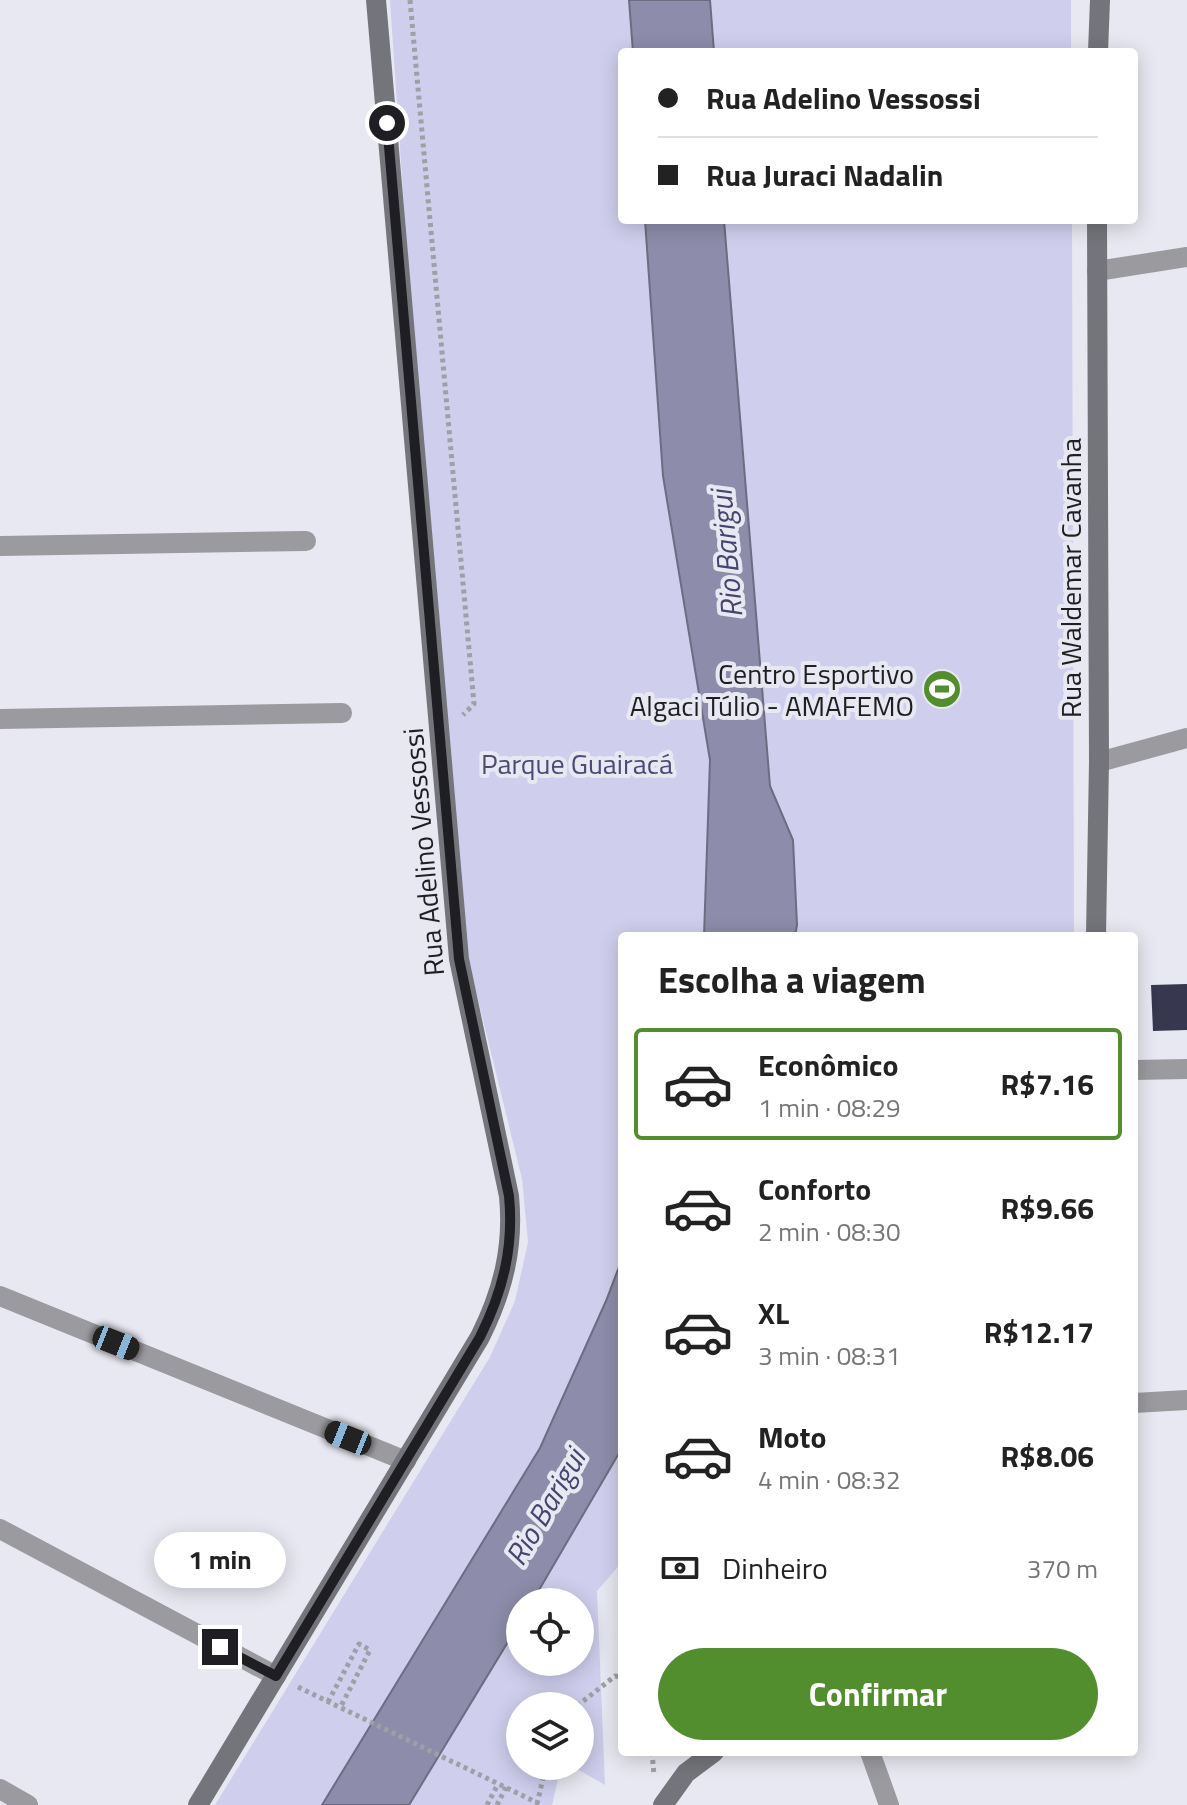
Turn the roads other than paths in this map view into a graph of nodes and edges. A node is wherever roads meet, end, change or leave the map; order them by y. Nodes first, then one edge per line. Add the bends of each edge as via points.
1 (376, 0) edge
2 (1100, 0) edge
3 (1098, 48) edge
4 (1097, 224) edge
5 (1187, 257) edge
6 (1097, 271) junction
7 (306, 541) dead end
8 (0, 546) edge
9 (342, 713) dead end
10 (0, 719) edge
11 (1187, 738) edge
12 (1099, 762) junction
13 (1096, 932) edge
14 (1187, 1069) edge
15 (1138, 1070) edge
16 (0, 1296) edge
17 (1187, 1400) edge
18 (1138, 1403) edge
19 (406, 1461) junction
20 (0, 1529) edge
21 (276, 1676) junction
22 (709, 1756) edge
23 (871, 1756) edge
24 (0, 1789) edge
25 (28, 1805) edge
26 (198, 1805) edge
27 (663, 1805) edge
28 (889, 1805) edge

1 - 19 street, Rua Adelino Vessossi via 459,959 512,1223 494,1310
2 - 3 street
4 - 6 street, Rua Waldemar Cavanha
5 - 6 street
6 - 12 street, Rua Waldemar Cavanha
7 - 8 street
9 - 10 street
11 - 12 street
12 - 13 street, Rua Waldemar Cavanha
14 - 15 street
16 - 19 street
17 - 18 street
19 - 21 street, Rua Adelino Vessossi
20 - 21 street
21 - 26 street, Rua Adelino Vessossi
22 - 27 street via 686,1773
23 - 28 street
24 - 25 street

